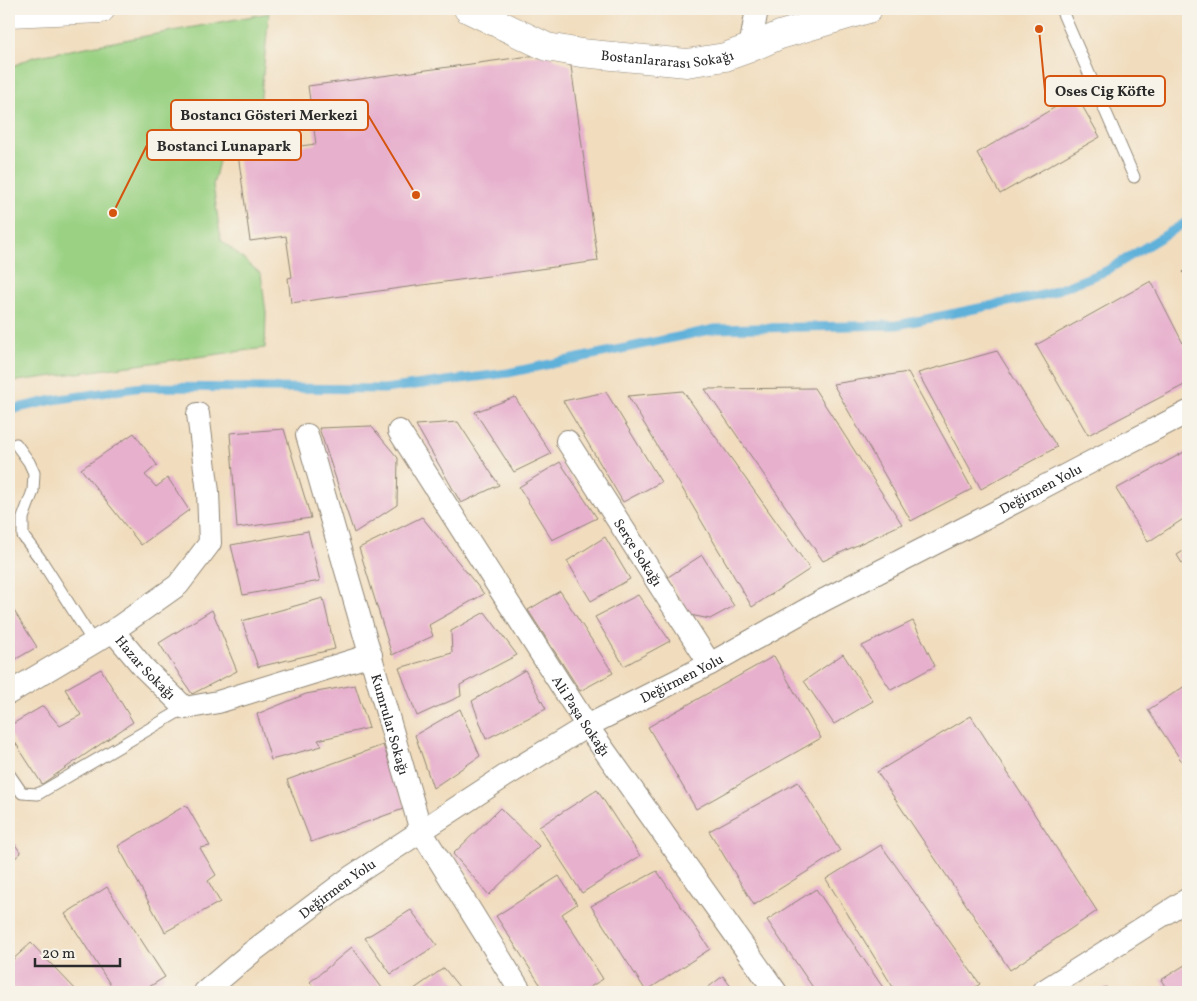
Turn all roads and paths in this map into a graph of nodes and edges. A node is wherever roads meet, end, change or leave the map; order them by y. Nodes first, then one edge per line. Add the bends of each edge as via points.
1 (101, 9) edge
2 (468, 9) edge
3 (757, 9) edge
4 (868, 9) edge
5 (1061, 9) edge
6 (9, 13) edge
7 (750, 48) junction
8 (1134, 177) dead end
9 (1188, 412) edge
10 (198, 414) dead end
11 (399, 431) dead end
12 (307, 435) dead end
13 (567, 441) dead end
14 (16, 444) dead end
15 (113, 631) junction
16 (94, 643) junction
17 (371, 655) junction
18 (710, 664) junction
19 (9, 693) edge
20 (185, 708) junction
21 (587, 726) junction
22 (9, 774) edge
23 (421, 831) junction
24 (1188, 899) edge
25 (205, 992) edge
26 (521, 992) edge
27 (776, 992) edge
28 (1042, 992) edge

1 - 6 main road
2 - 7 main road, Bostanlararası Sokağı via 547,46 581,53 687,63 725,58
3 - 7 street
4 - 7 main road, Bostanlararası Sokağı via 780,35
5 - 8 lane
9 - 18 street, Değirmen Yolu via 822,601
10 - 15 street, Hazar Sokağı via 208,492 210,542 178,585
11 - 21 street, Ali Paşa Sokağı
12 - 17 street, Kumrular Sokağı
13 - 18 street, Serçe Sokağı
14 - 16 lane via 34,473 34,491 23,518 23,536
15 - 16 street
15 - 20 street, Hazar Sokağı via 144,668
16 - 19 street
17 - 20 street, Hazar Sokağı via 218,702
17 - 23 street, Kumrular Sokağı
18 - 21 street, Değirmen Yolu
20 - 22 lane via 38,794 22,793
21 - 23 street, Değirmen Yolu
21 - 27 street, Ali Paşa Sokağı
23 - 25 street, Değirmen Yolu via 351,877
23 - 26 street, Kumrular Sokağı
24 - 28 street

